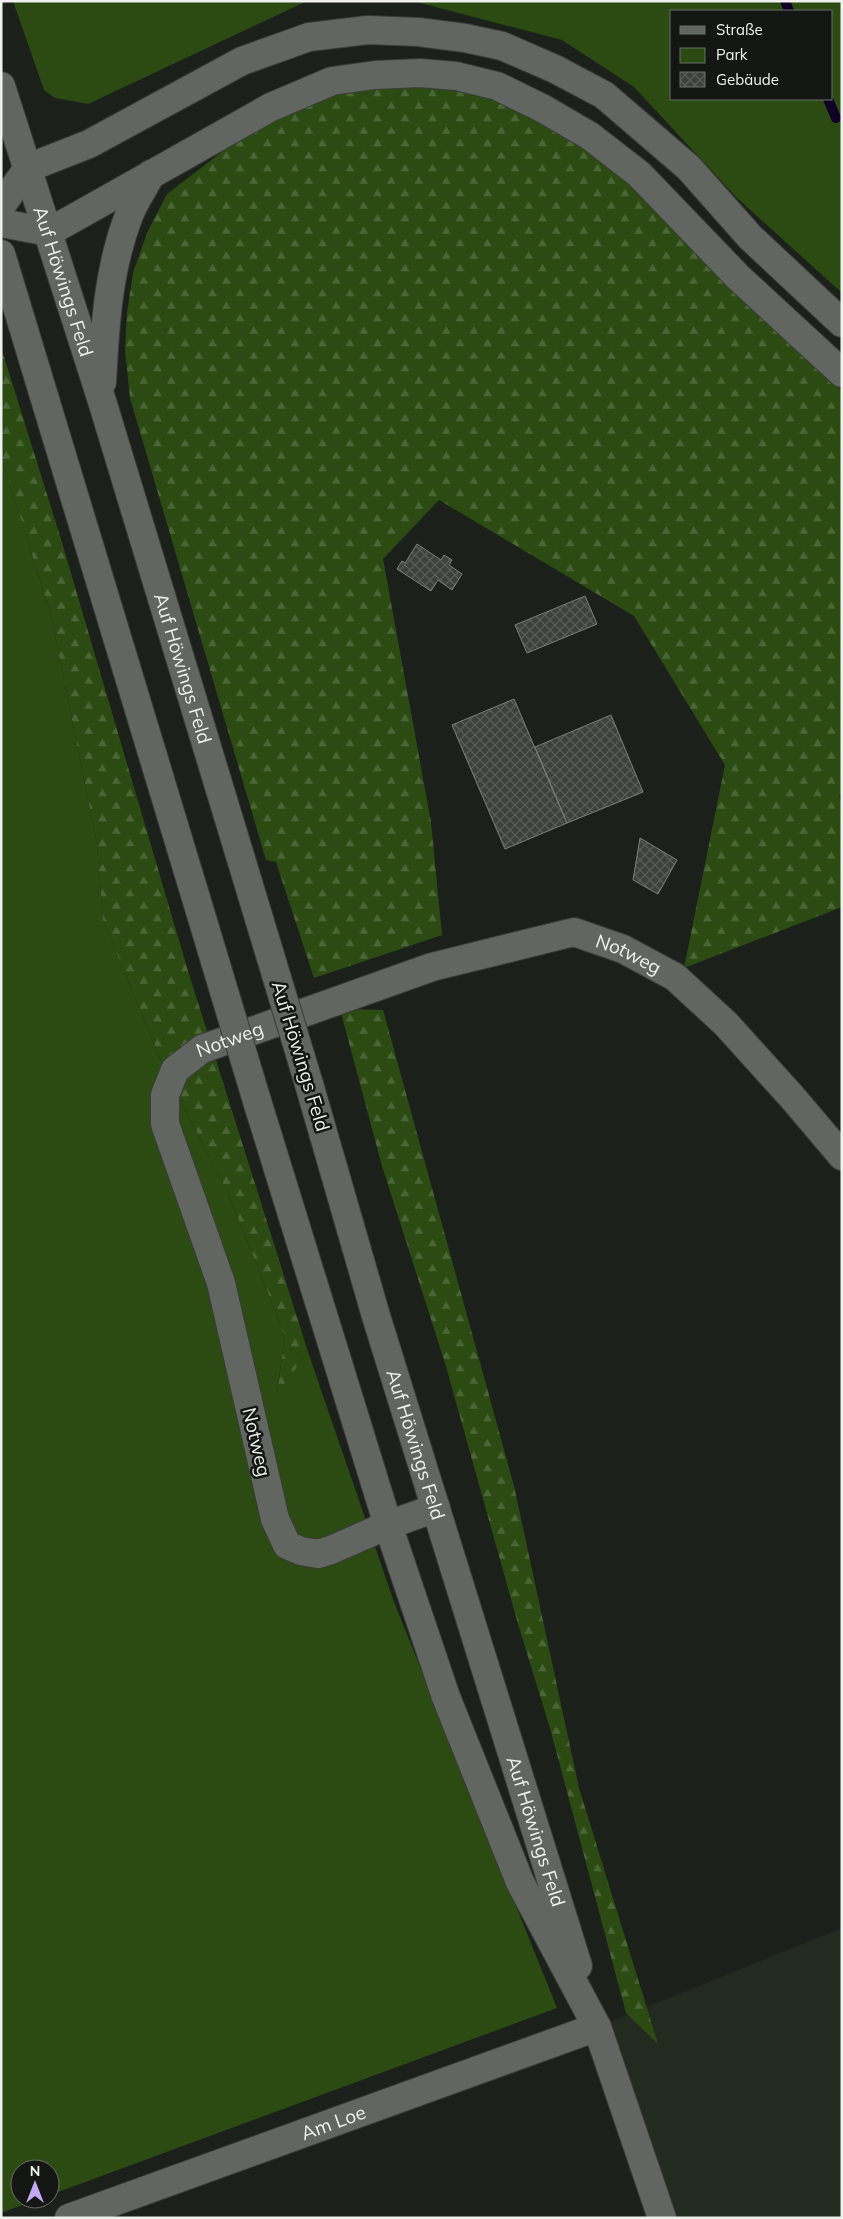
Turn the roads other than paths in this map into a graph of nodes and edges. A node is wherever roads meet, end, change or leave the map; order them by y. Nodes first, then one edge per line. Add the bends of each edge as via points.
1 (1, 86) edge
2 (28, 168) junction
3 (152, 174) junction
4 (1, 206) edge
5 (1, 222) edge
6 (49, 232) junction
7 (1, 254) edge
8 (842, 323) edge
9 (842, 373) edge
10 (102, 401) junction
11 (842, 1156) edge
12 (436, 1508) junction
13 (388, 1525) junction
14 (597, 2027) junction
15 (69, 2218) edge
16 (662, 2218) edge

1 - 2 main road, Auf Höwings Feld
2 - 4 main road
2 - 6 main road, Auf Höwings Feld
2 - 8 main road via 89,144 242,61 309,37 368,30 465,38 502,46 604,95 689,168 750,237
3 - 6 main road
3 - 9 main road via 271,107 332,81 420,73 456,76 497,86 590,136 639,174 738,277
3 - 10 main road via 128,217 113,265 106,311
5 - 6 main road
6 - 10 main road, Auf Höwings Feld
7 - 13 main road, Auf Höwings Feld, bridge
10 - 12 main road, Auf Höwings Feld, bridge
11 - 13 main road, Notweg via 726,1024 675,977 624,949 574,932 432,967 202,1049 175,1070 165,1095 165,1124 221,1283 275,1519 287,1545 318,1554
12 - 13 main road, Notweg
12 - 14 main road, Auf Höwings Feld
13 - 14 main road, Auf Höwings Feld via 446,1697 520,1882
14 - 15 main road, Am Loe
14 - 16 main road, Auf Höwings Feld

